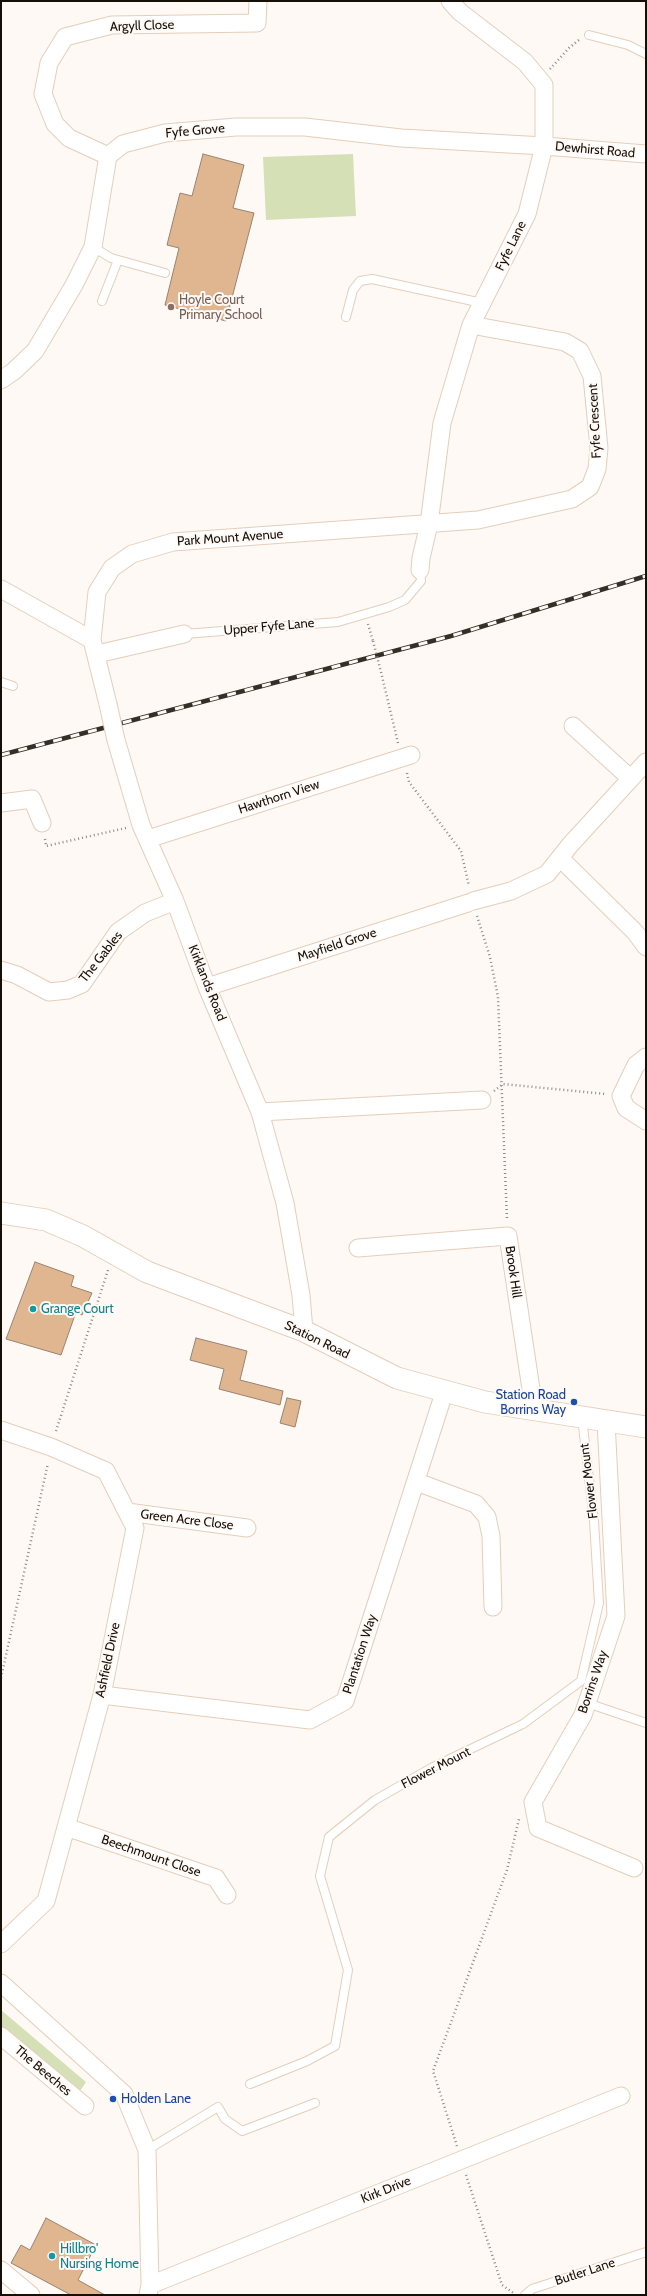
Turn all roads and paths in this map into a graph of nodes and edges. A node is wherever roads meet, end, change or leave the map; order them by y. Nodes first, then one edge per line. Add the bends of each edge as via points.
1 (258, 1) edge
2 (450, 1) edge
3 (589, 35) joint
4 (646, 54) edge
5 (544, 85) junction
6 (544, 146) junction
7 (646, 154) edge
8 (108, 156) junction
9 (93, 247) junction
10 (118, 260) junction
11 (165, 273) dead end
12 (102, 301) dead end
13 (482, 303) junction
14 (346, 317) dead end
15 (471, 325) junction
16 (1, 380) edge
17 (429, 524) junction
18 (420, 570) joint
19 (1, 589) edge
20 (366, 614) junction
21 (184, 634) joint
22 (95, 647) junction
23 (1, 682) edge
24 (13, 686) dead end
25 (573, 726) dead end
26 (408, 755) junction
27 (646, 762) edge
28 (630, 778) junction
29 (1, 803) edge
30 (42, 823) joint
31 (144, 832) junction
32 (560, 858) junction
33 (175, 901) junction
34 (470, 902) junction
35 (646, 947) edge
36 (1, 970) edge
37 (207, 987) junction
38 (646, 1056) edge
39 (502, 1084) junction
40 (621, 1096) junction
41 (482, 1100) dead end
42 (260, 1112) junction
43 (646, 1121) edge
44 (1, 1212) edge
45 (508, 1236) junction
46 (358, 1248) dead end
47 (304, 1331) junction
48 (444, 1393) junction
49 (534, 1409) junction
50 (582, 1418) junction
51 (606, 1421) junction
52 (646, 1427) edge
53 (1, 1430) edge
54 (417, 1482) junction
55 (127, 1512) junction
56 (248, 1528) dead end
57 (493, 1607) dead end
58 (102, 1695) junction
59 (587, 1703) junction
60 (646, 1723) edge
61 (66, 1827) junction
62 (634, 1868) dead end
63 (502, 1885) dead end
64 (227, 1895) dead end
65 (1, 1944) edge
66 (1, 1983) edge
67 (1, 2036) edge
68 (250, 2084) dead end
69 (621, 2096) dead end
70 (315, 2103) dead end
71 (85, 2106) dead end
72 (455, 2138) dead end
73 (147, 2150) junction
74 (460, 2154) junction
75 (646, 2252) edge
76 (1, 2270) edge
77 (149, 2290) edge
78 (31, 2295) edge
79 (516, 2295) edge
80 (525, 2295) edge

1 - 8 street, Argyll Close via 257,30 112,25 65,37 49,63 43,94 55,124 69,138
2 - 5 street via 460,12 525,62
3 - 4 lane via 628,45
3 - 5 path via 575,42 561,55 547,73
5 - 6 street, Fyfe Lane
6 - 7 street, Dewhirst Road
6 - 8 street, Fyfe Grove via 401,138 305,127 236,127 165,133 123,144
6 - 13 street, Fyfe Lane via 527,214
8 - 9 street
9 - 10 lane
9 - 16 street via 56,319 35,351 14,372
10 - 11 lane
10 - 12 lane
13 - 14 lane via 372,279 360,281 353,290
13 - 15 street, Fyfe Lane
15 - 17 street, Fyfe Lane via 442,423
15 - 17 street, Fyfe Crescent via 565,342 580,351 592,376 599,448 597,469 590,486 572,499 478,520
17 - 18 street, Fyfe Lane
17 - 22 street, Park Mount Avenue via 173,542 132,554 112,568 97,592
18 - 20 lane, Upper Fyfe Lane via 421,581 405,600
19 - 22 street
20 - 21 lane, Upper Fyfe Lane via 338,622
20 - 26 path, bridge via 381,672
21 - 22 street, Upper Fyfe Lane
22 - 31 street, Kirklands Road, bridge via 116,740
23 - 24 lane
25 - 28 street
26 - 31 street, Hawthorn View
26 - 34 path via 410,782 461,850
27 - 28 street, Mayfield Grove
28 - 32 street, Mayfield Grove
29 - 30 street via 32,799
30 - 31 path via 46,846
31 - 33 street, Kirklands Road
32 - 34 street, Mayfield Grove via 547,874 511,891
32 - 35 street via 627,924
33 - 36 street, The Gables via 146,913 118,932 82,984 68,990 49,992 17,975
33 - 37 street, Kirklands Road
34 - 37 street, Mayfield Grove
34 - 39 path via 490,957 498,997
37 - 42 street, Kirklands Road
38 - 40 street via 636,1065
39 - 40 path
39 - 45 path
40 - 43 street via 626,1108
41 - 42 street
42 - 47 street, Kirklands Road via 285,1203 301,1295
44 - 47 street, Station Road via 46,1220 83,1236 147,1272
45 - 46 street, Brook Hill
45 - 49 street, Brook Hill
47 - 48 street, Station Road via 397,1378
48 - 49 street, Station Road
48 - 54 street, Plantation Way
49 - 50 street, Station Road
50 - 51 street, Station Road
50 - 68 lane, Flower Mount via 594,1522 599,1604 581,1681 523,1724 433,1767 375,1800 329,1837 320,1876 348,1970 335,2046 307,2061
51 - 52 street, Station Road
51 - 59 street, Borrins Way via 616,1616
53 - 55 street, Ashfield Drive via 51,1447 106,1471
54 - 57 street via 476,1504 487,1517 491,1536
54 - 58 street, Plantation Way via 345,1701 310,1720
55 - 56 street, Green Acre Close
55 - 58 street, Ashfield Drive via 135,1528
58 - 61 street, Ashfield Drive
59 - 60 lane
59 - 62 street, Borrins Way via 583,1715 533,1802 538,1828
61 - 64 street, Beechmount Close via 216,1878
61 - 65 street, Ashfield Drive via 46,1901
63 - 72 path via 433,2070
66 - 73 street via 124,2094
67 - 71 street, The Beeches
69 - 74 street, Kirk Drive
70 - 73 lane via 242,2131 225,2119 218,2107
73 - 77 street
74 - 77 street, Kirk Drive
74 - 79 path via 502,2285
75 - 80 lane, Butler Lane via 532,2289
76 - 78 street

